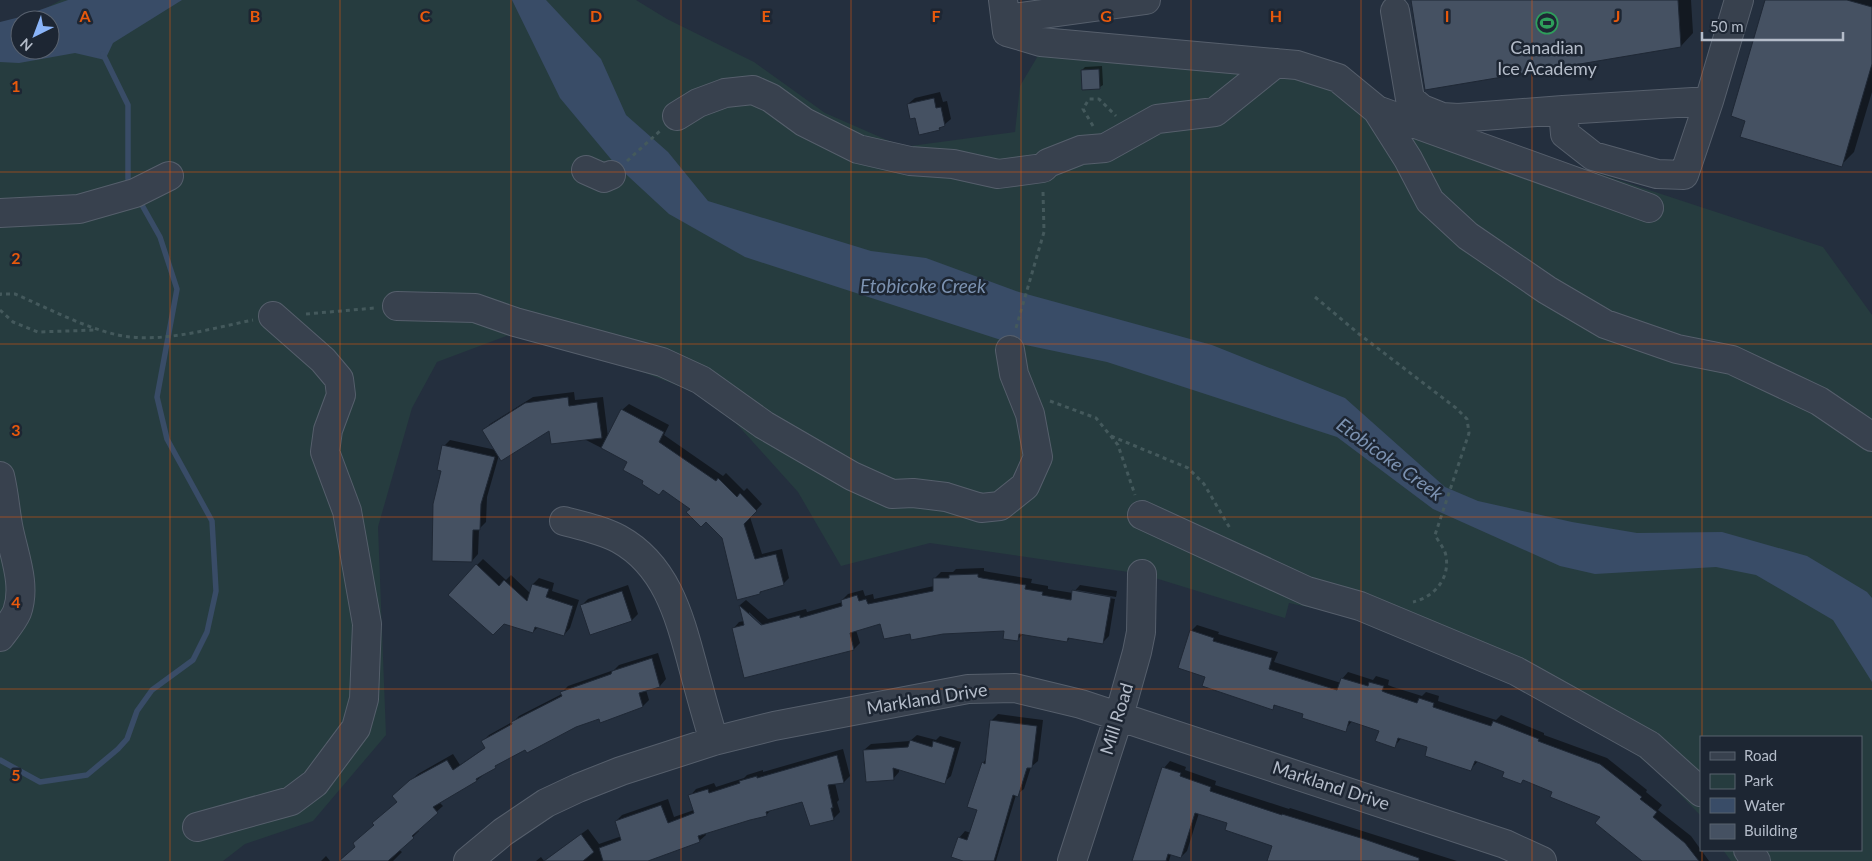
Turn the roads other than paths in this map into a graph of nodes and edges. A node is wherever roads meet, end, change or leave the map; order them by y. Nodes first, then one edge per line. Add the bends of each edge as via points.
1 (1146, 0) edge
2 (1739, 0) edge
3 (1395, 10) dead end
4 (1005, 17) edge
5 (1276, 63) junction
6 (1709, 101) junction
7 (1377, 110) junction
8 (1563, 110) junction
9 (677, 116) road end
10 (169, 176) dead end
11 (1649, 208) dead end
12 (0, 213) edge
13 (397, 306) dead end
14 (273, 316) dead end
15 (1010, 350) road end
16 (1872, 437) edge
17 (0, 476) edge
18 (1142, 516) road end
19 (564, 521) dead end
20 (1142, 574) dead end
21 (0, 637) edge
22 (1119, 716) junction
23 (714, 740) junction
24 (1700, 791) edge
25 (197, 827) dead end
26 (468, 861) edge
27 (1072, 861) edge
28 (1542, 861) edge

1 - 4 street
2 - 6 street
3 - 8 street via 1410,99 1422,109 1442,117 1458,118
4 - 5 street via 1041,42
5 - 7 street via 1297,65 1338,78
5 - 9 street via 1215,112 1157,119 1105,148 1081,150 1043,168 998,174 953,164 910,161 858,149 804,122 771,98 753,90 725,92
6 - 8 street
6 - 8 street via 1684,175 1657,174 1593,156 1565,134
7 - 11 street
7 - 16 street via 1430,201 1468,236 1547,290 1605,324 1677,350 1732,360 1819,401
10 - 12 street via 135,193 79,209
13 - 15 street via 475,308 662,362 700,380 764,425 852,476 892,494 946,497 981,508 1000,506 1025,486 1038,457 1030,414 1014,374
14 - 25 street via 323,360 339,379 341,395 328,430 325,452 347,511 367,624 364,699 356,728 315,783 291,801
17 - 21 street via 20,591 17,611
18 - 24 street via 1307,591 1360,606 1516,671 1649,745
19 - 23 street via 618,539 642,556 661,578 682,628
20 - 22 street, Mill Road via 1141,632
22 - 23 street, Markland Drive via 1014,688 968,689
22 - 27 street, Mill Road
22 - 28 street, Markland Drive via 1505,844
23 - 26 street, Markland Drive via 621,771 546,803

